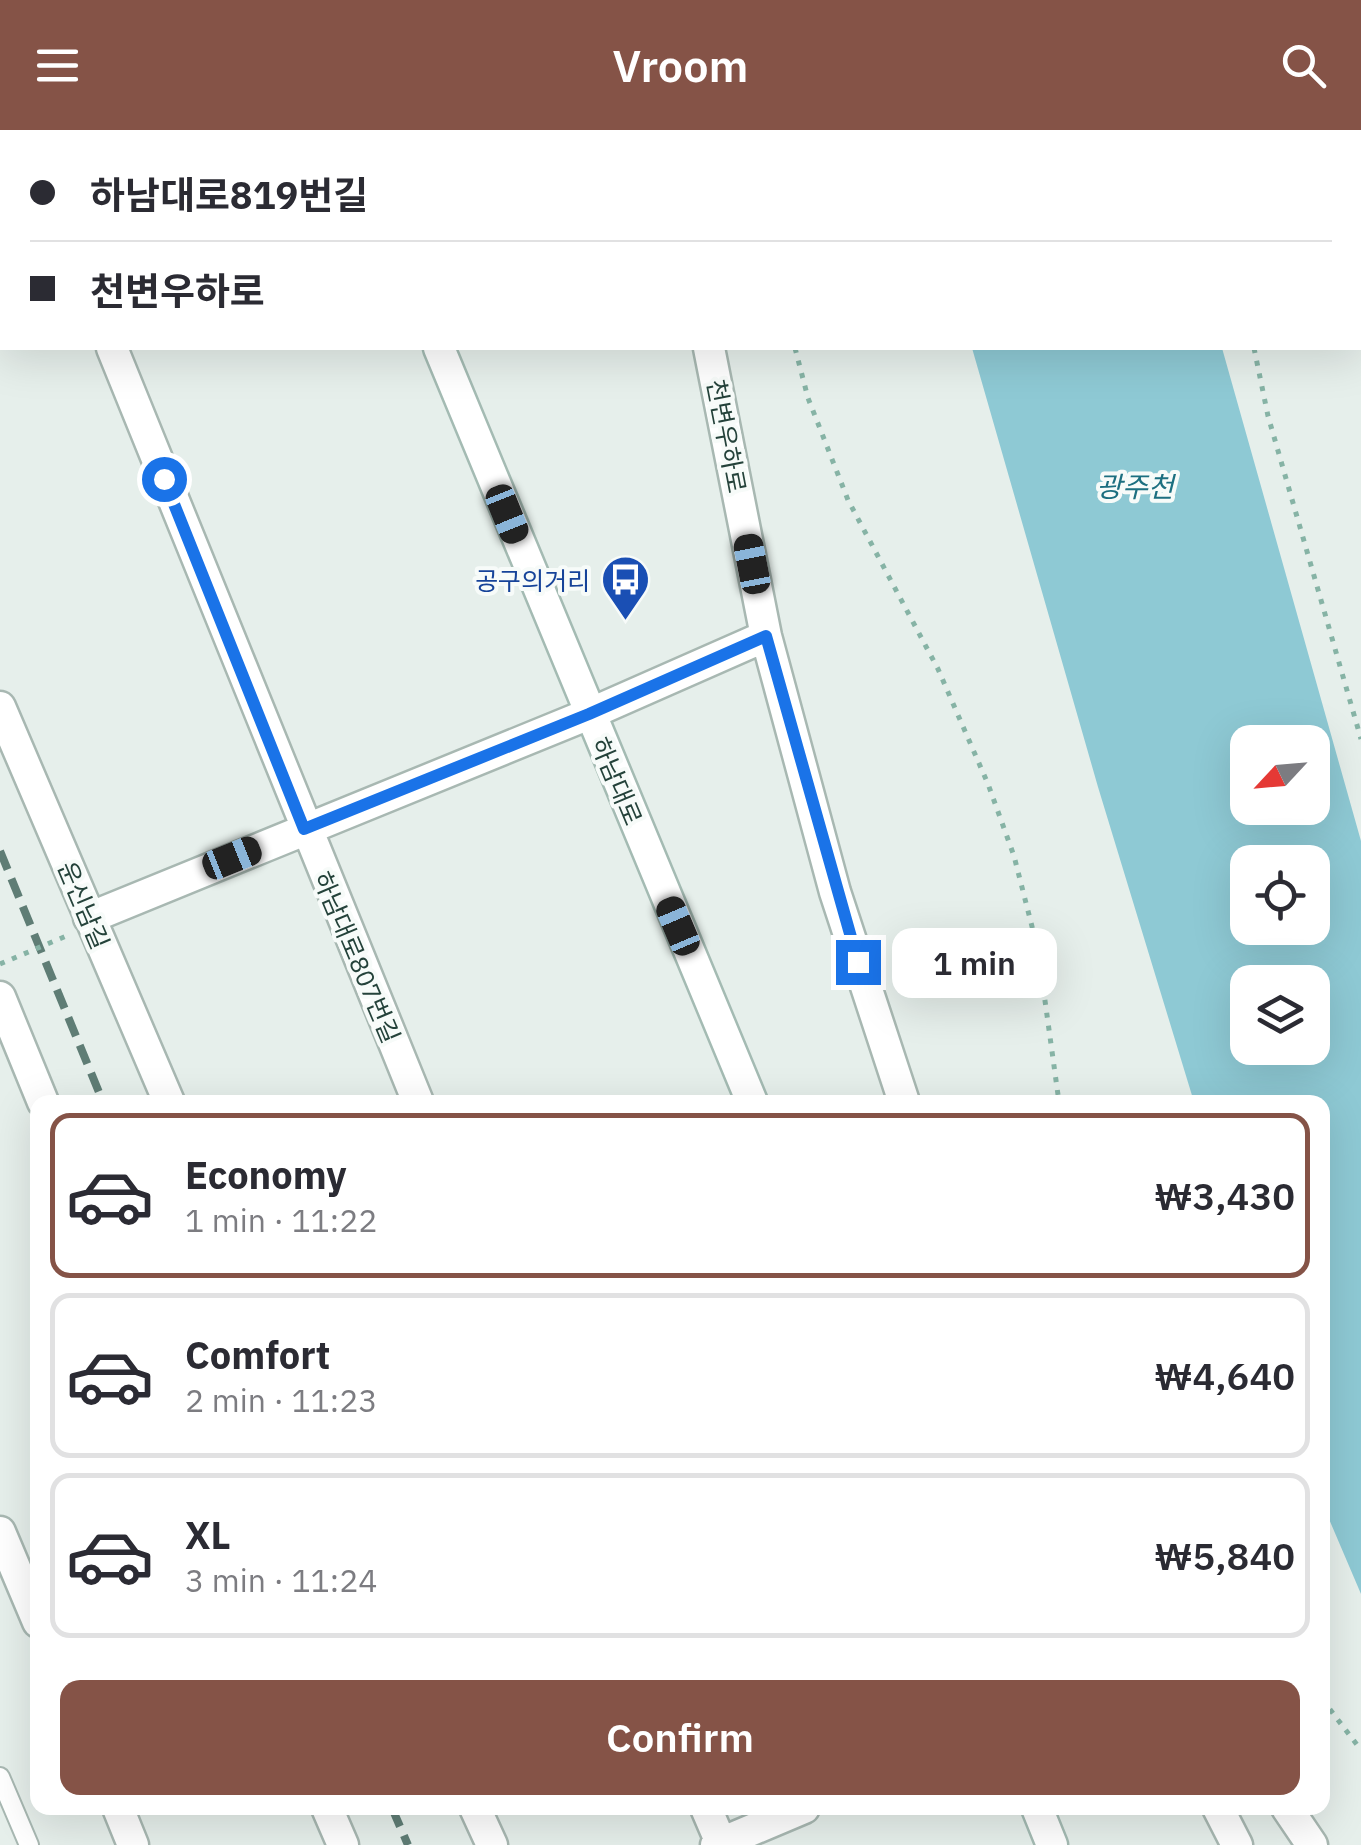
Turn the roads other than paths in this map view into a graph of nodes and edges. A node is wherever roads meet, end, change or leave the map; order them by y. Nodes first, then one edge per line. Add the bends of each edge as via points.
1 (113, 350) edge
2 (440, 350) edge
3 (709, 350) edge
4 (766, 636) junction
5 (0, 707) edge
6 (589, 714) junction
7 (304, 829) junction
8 (80, 926) junction
9 (0, 996) edge
10 (414, 1094) edge
11 (40, 1095) edge
12 (165, 1095) edge
13 (749, 1095) edge
14 (902, 1095) edge
15 (0, 1532) edge
16 (18, 1573) edge
17 (30, 1602) edge
18 (0, 1776) edge
19 (121, 1815) edge
20 (331, 1815) edge
21 (478, 1815) edge
22 (708, 1815) edge
23 (787, 1815) edge
24 (1040, 1815) edge
25 (1222, 1815) edge
26 (1291, 1815) edge
27 (718, 1844) edge
28 (29, 1845) edge
29 (133, 1845) edge
30 (343, 1845) edge
31 (492, 1845) edge
32 (1052, 1845) edge
33 (1238, 1845) edge
34 (1312, 1845) edge

1 - 7 street, 하남대로807번길
2 - 6 street, 하남대로
3 - 4 street, 천변우하로
4 - 6 street
4 - 14 street, 천변우하로 via 836,892
5 - 8 street, 운신남길
6 - 7 street
6 - 13 street, 하남대로
7 - 8 street
7 - 10 street, 하남대로807번길
8 - 12 street, 운신남길
9 - 11 street
15 - 16 street
16 - 17 street
18 - 28 lane
19 - 29 street
20 - 30 street
21 - 31 street
22 - 27 street
23 - 27 street
24 - 32 street
25 - 33 street
26 - 34 street

